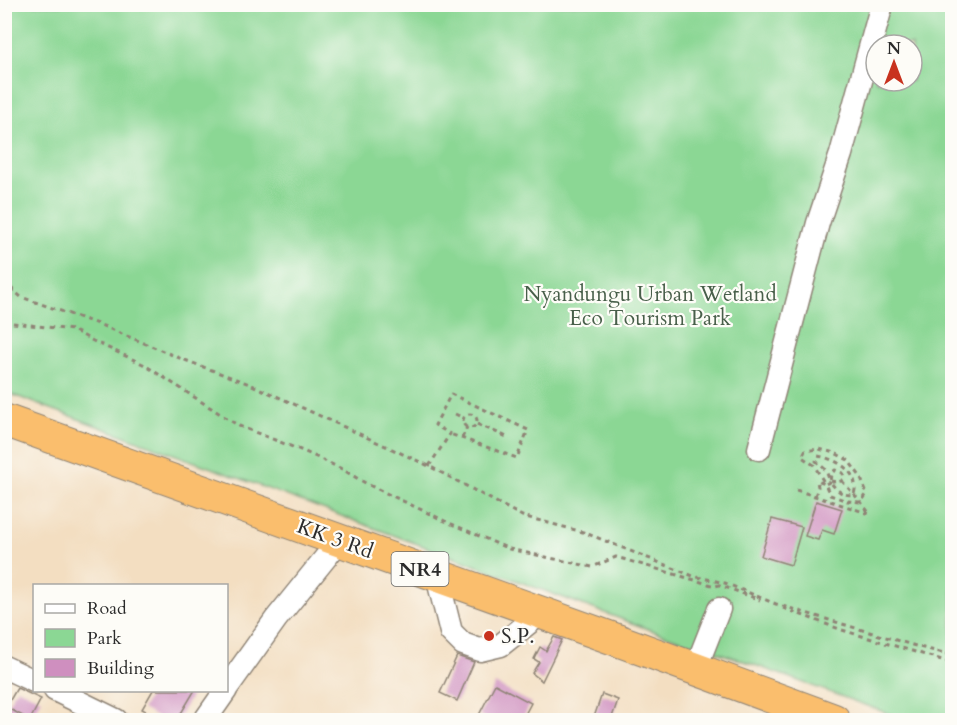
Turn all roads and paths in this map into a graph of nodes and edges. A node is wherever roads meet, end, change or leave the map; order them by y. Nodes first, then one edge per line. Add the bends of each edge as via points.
1 (882, 4) edge
2 (4, 282) edge
3 (4, 322) edge
4 (477, 406) junction
5 (455, 414) dead end
6 (473, 415) junction
7 (464, 418) junction
8 (4, 420) edge
9 (477, 424) junction
10 (467, 427) junction
11 (450, 434) junction
12 (507, 437) dead end
13 (462, 438) junction
14 (759, 449) dead end
15 (429, 466) junction
16 (830, 481) junction
17 (842, 481) junction
18 (825, 484) junction
19 (796, 490) dead end
20 (853, 494) junction
21 (815, 496) junction
22 (861, 502) junction
23 (339, 541) junction
24 (437, 576) junction
25 (725, 585) junction
26 (719, 609) dead end
27 (541, 613) junction
28 (952, 655) edge
29 (952, 663) edge
30 (4, 667) edge
31 (695, 670) junction
32 (33, 681) edge
33 (228, 687) edge
34 (59, 692) edge
35 (225, 692) edge
36 (116, 720) edge
37 (205, 720) edge
38 (834, 720) edge

1 - 14 street via 818,223
2 - 15 path via 21,297 252,385
3 - 25 path via 73,330 144,364 239,426 312,455 509,549 592,567 616,557 715,586
4 - 6 path
4 - 11 path via 451,394 435,425
4 - 13 path via 528,430 517,458
5 - 7 path
6 - 7 path
6 - 9 path
7 - 10 path
8 - 23 highway, KK 3 Rd / NR4
9 - 10 path
9 - 12 path
10 - 13 path
11 - 13 path
11 - 15 path
15 - 25 path via 522,516 584,532
16 - 17 path
16 - 17 path via 835,470 843,473
16 - 18 path
16 - 20 path via 837,491
16 - 20 path via 826,470 816,461 818,456 843,465 853,478
17 - 20 path
18 - 21 path via 817,481
18 - 22 path via 830,495
18 - 22 path via 814,465 802,458 805,451 819,448 848,460 867,494
19 - 21 path
20 - 22 path
21 - 22 path via 870,514
23 - 24 highway, KK 3 Rd / NR4
23 - 33 street
24 - 27 highway, KK 3 Rd / NR4
24 - 27 street via 451,632 463,644 480,650 501,645
25 - 28 path via 776,604
25 - 29 path via 842,630
26 - 31 street
27 - 31 highway, KK 3 Rd / NR4
30 - 32 street
31 - 38 highway, KK 3 Rd / NR4
34 - 36 street
35 - 37 street

